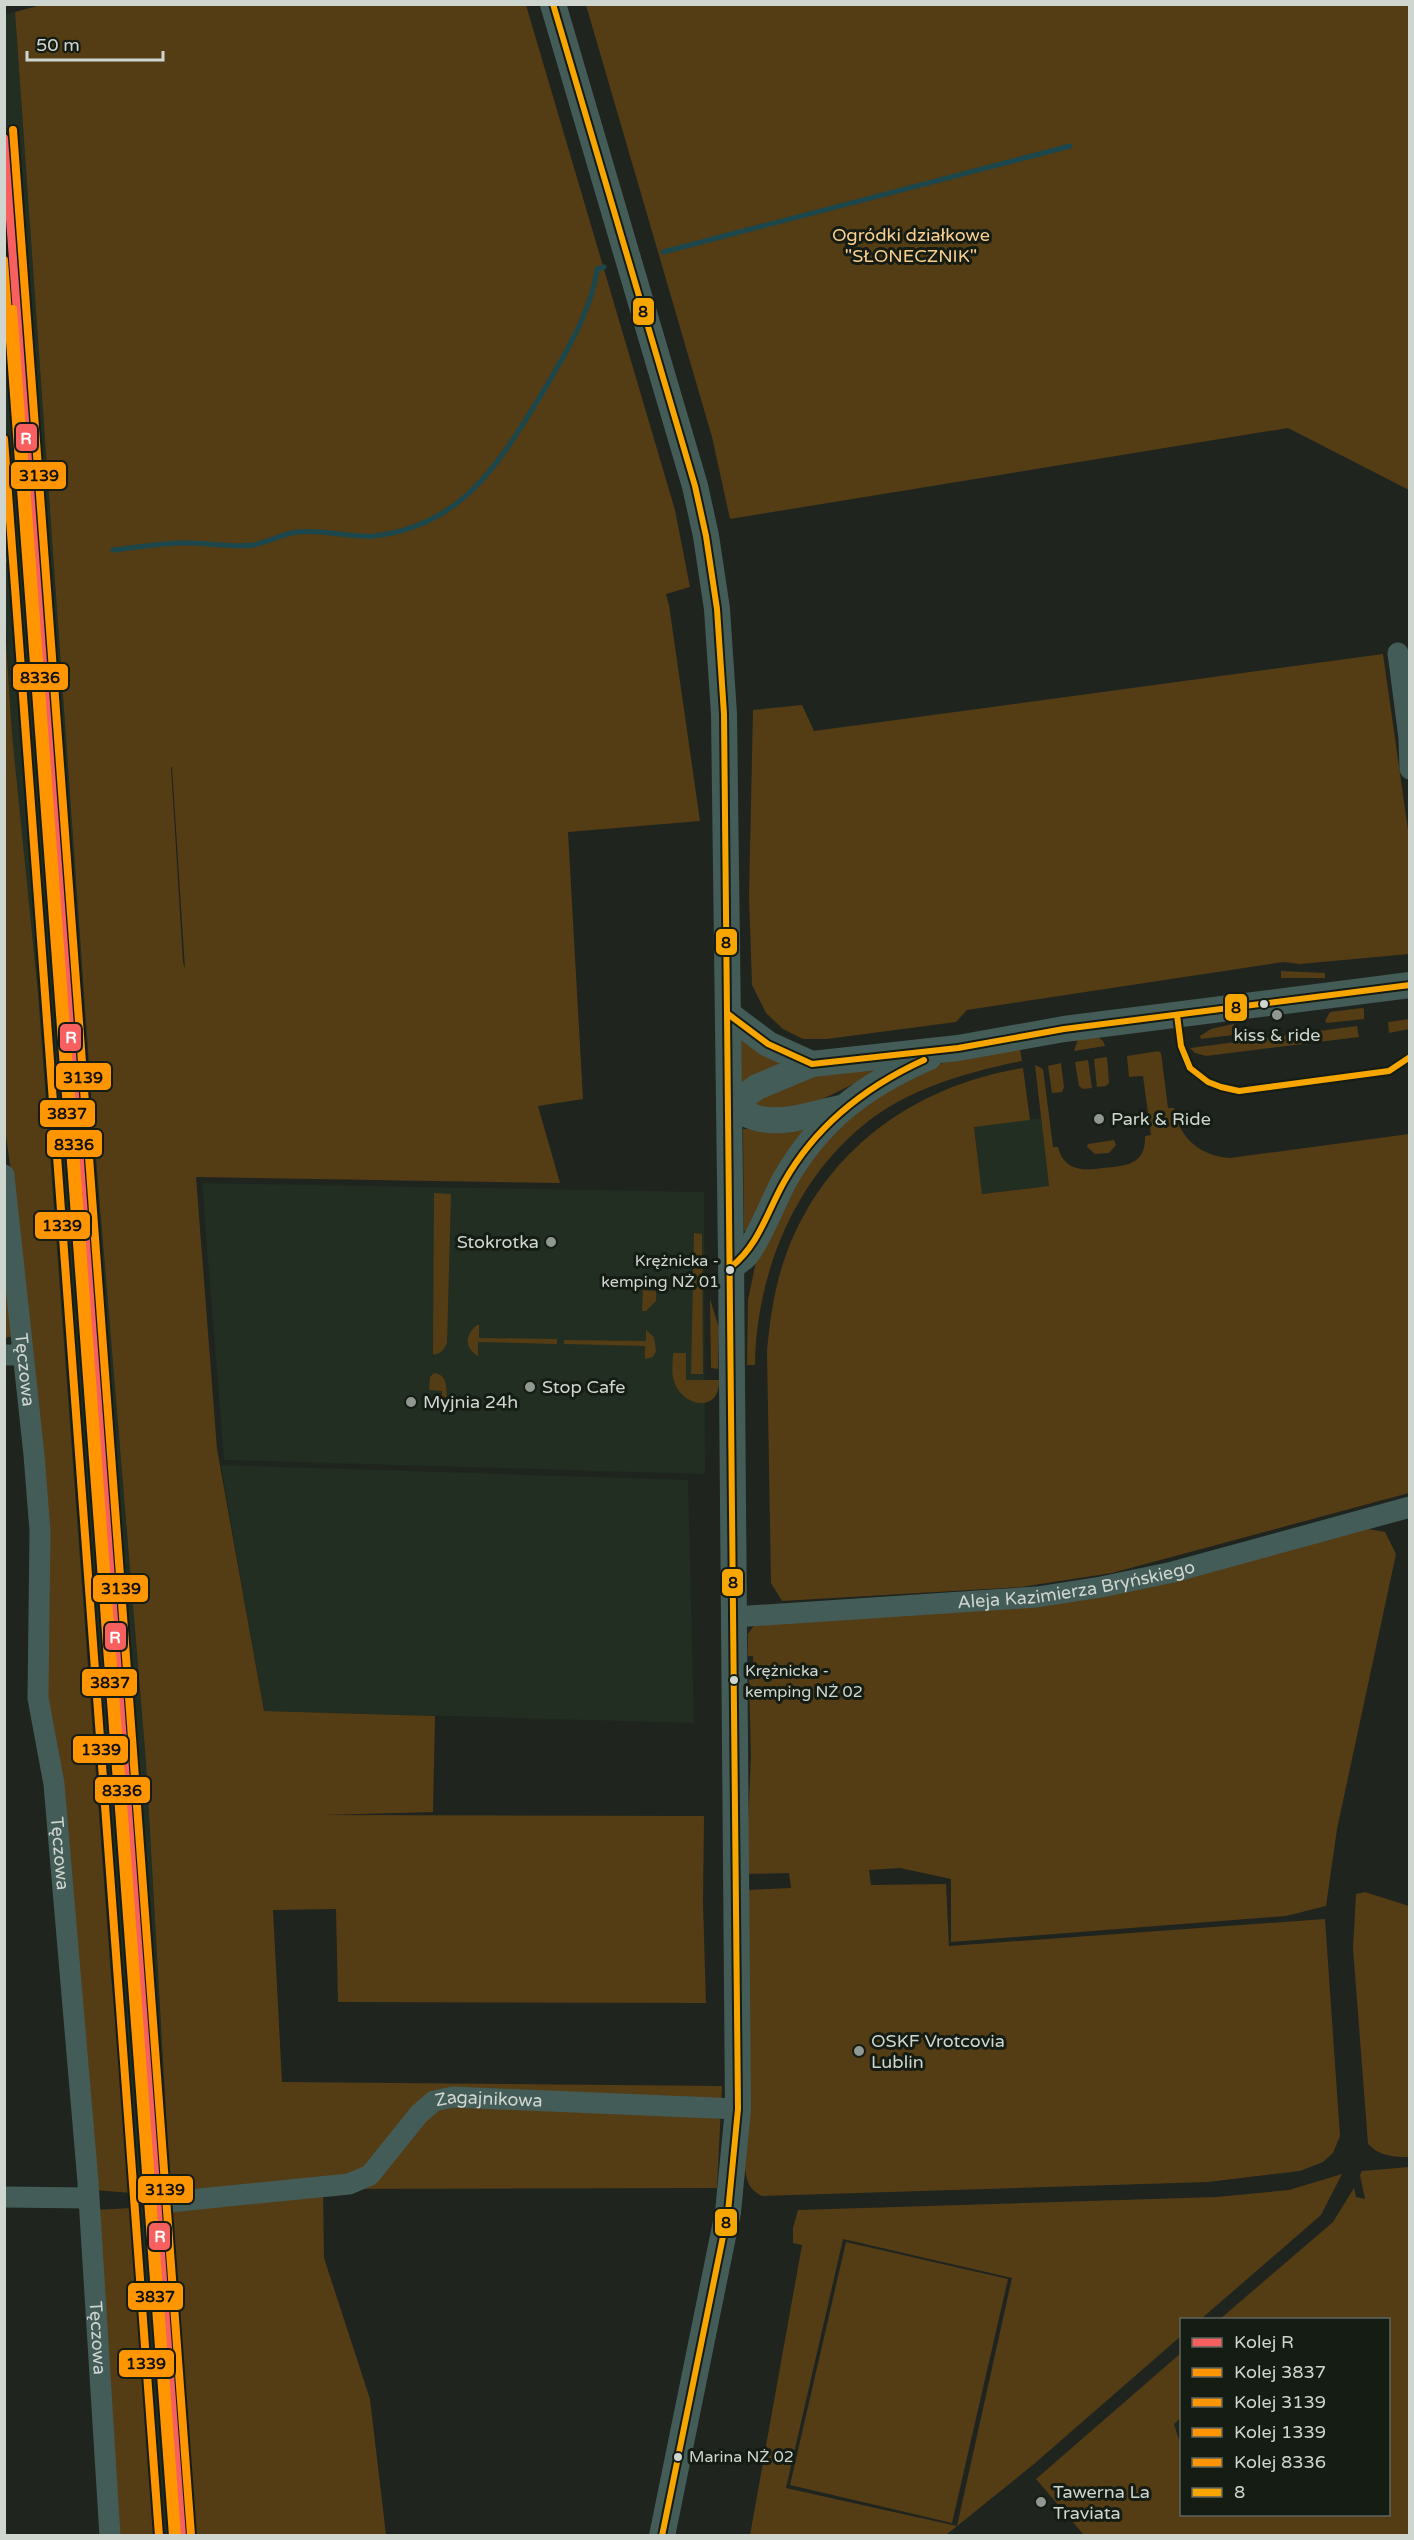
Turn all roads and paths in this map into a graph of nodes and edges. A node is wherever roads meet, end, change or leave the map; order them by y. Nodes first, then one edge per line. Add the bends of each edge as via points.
1 (553, 4) edge
2 (1398, 652) dead end
3 (1410, 769) edge
4 (1410, 986) edge
5 (728, 1014) junction
6 (957, 1048) junction
7 (812, 1064) junction
8 (729, 1107) junction
9 (842, 1108) junction
10 (4, 1175) edge
11 (731, 1267) junction
12 (14, 1355) edge
13 (1410, 1507) edge
14 (734, 1617) junction
15 (738, 2109) junction
16 (4, 2197) edge
17 (88, 2198) junction
18 (169, 2202) dead end
19 (110, 2535) edge
20 (662, 2535) edge

1 - 5 street via 675,416 706,536 723,686
2 - 3 street
4 - 6 street via 1064,1029
5 - 7 street via 768,1044
5 - 8 street
6 - 7 street
6 - 9 street via 896,1072
7 - 8 street via 757,1087
8 - 9 street via 770,1120
8 - 11 street
9 - 11 street via 805,1149 747,1254
10 - 12 street, Tęczowa
11 - 14 street
12 - 17 street, Tęczowa via 40,1531 38,1698 54,1784
13 - 14 street, Aleja Kazimierza Bryńskiego via 1173,1572 1101,1587 1036,1597
14 - 15 street
15 - 18 street, Zagajnikowa via 453,2097 434,2101 370,2175 349,2184
15 - 20 street via 728,2212
16 - 17 street
17 - 19 street, Tęczowa

